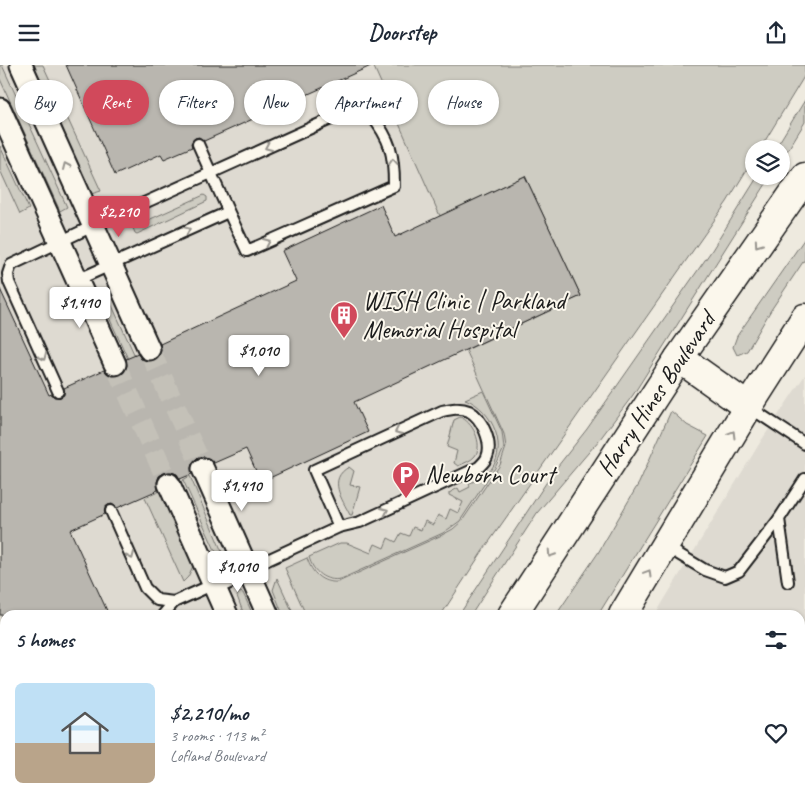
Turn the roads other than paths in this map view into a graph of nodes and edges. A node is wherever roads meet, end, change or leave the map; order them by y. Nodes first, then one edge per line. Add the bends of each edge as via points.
1 (21, 65) edge
2 (0, 109) edge
3 (198, 144) dead end
4 (211, 173) junction
5 (805, 177) edge
6 (228, 211) junction
7 (93, 226) junction
8 (60, 242) junction
9 (111, 265) junction
10 (77, 280) junction
11 (805, 319) edge
12 (149, 349) tunnel mouth
13 (679, 358) junction
14 (116, 364) tunnel mouth
15 (58, 391) dead end
16 (748, 407) junction
17 (805, 444) edge
18 (203, 469) tunnel mouth
19 (805, 479) edge
20 (169, 484) tunnel mouth
21 (111, 511) dead end
22 (780, 519) junction
23 (339, 527) junction
24 (665, 546) junction
25 (248, 569) junction
26 (788, 582) dead end
27 (214, 584) junction
28 (174, 603) junction
29 (168, 610) edge
30 (225, 610) edge
31 (266, 610) edge
32 (515, 610) edge
33 (626, 610) edge

7 -> 1 street
2 - 8 street
3 - 4 lane
4 - 6 lane
6 -> 4 lane via 247,251 394,185 392,151 382,128 371,115 344,113
4 - 7 lane
5 -> 13 main road, Harry Hines Boulevard
9 -> 6 lane
7 - 8 lane
7 - 9 street
8 - 10 street
8 -> 15 lane via 11,265 8,274
9 - 10 lane
9 - 12 street
10 - 14 street
11 - 16 main road
13 - 16 main road
13 -> 32 main road, Harry Hines Boulevard
16 - 17 lane
24 -> 16 main road
18 - 25 street
19 - 22 lane
20 - 27 street
21 -> 28 lane via 145,589 158,600
22 - 24 lane via 739,571 725,577 705,570
22 - 26 lane
23 -> 23 lane via 360,522 480,467 487,457 488,447 486,433 477,416 460,408 442,411 314,471
23 - 25 lane
33 -> 24 main road
25 - 27 street
25 - 31 street
27 - 28 lane
27 - 30 street
28 - 29 lane

